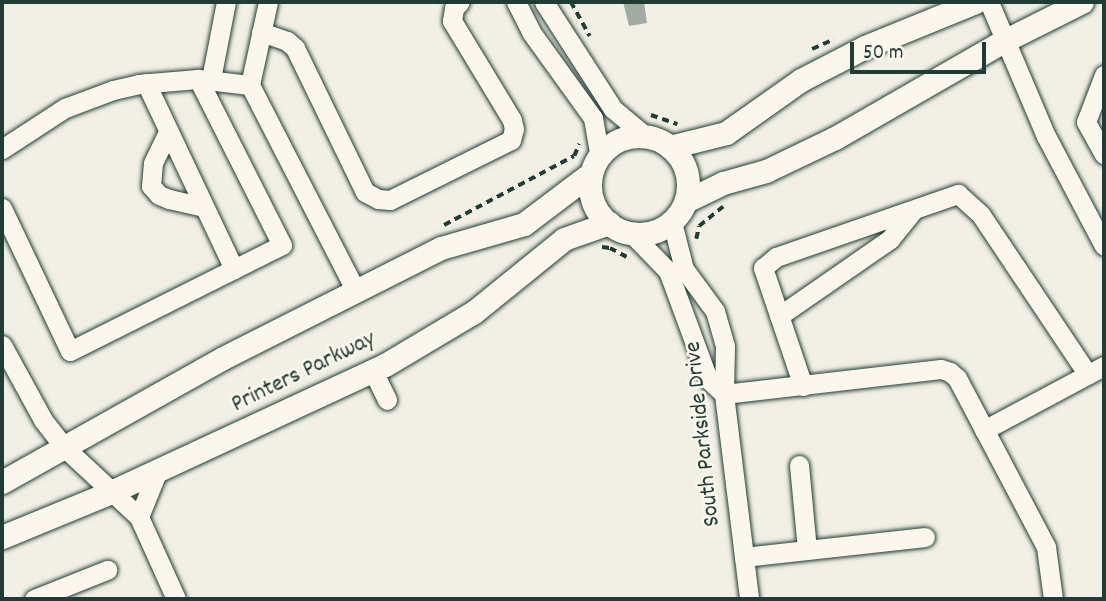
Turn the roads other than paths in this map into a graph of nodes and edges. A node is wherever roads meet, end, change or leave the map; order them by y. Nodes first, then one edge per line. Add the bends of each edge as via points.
1 (226, 2) edge
2 (268, 2) edge
3 (460, 2) edge
4 (516, 2) edge
5 (544, 2) edge
6 (975, 2) edge
7 (989, 2) edge
8 (1082, 2) edge
9 (261, 32) junction
10 (1004, 41) junction
11 (1104, 75) edge
12 (205, 79) junction
13 (146, 83) junction
14 (250, 85) junction
15 (645, 124) junction
16 (169, 132) junction
17 (670, 147) junction
18 (2, 149) edge
19 (599, 153) junction
20 (1104, 154) edge
21 (590, 174) junction
22 (686, 201) junction
23 (204, 206) junction
24 (2, 208) edge
25 (912, 211) junction
26 (672, 222) junction
27 (609, 223) junction
28 (633, 235) junction
29 (1104, 246) edge
30 (234, 269) junction
31 (356, 291) junction
32 (779, 316) junction
33 (2, 345) edge
34 (373, 371) junction
35 (1096, 371) edge
36 (803, 386) junction
37 (724, 394) junction
38 (387, 400) dead end
39 (984, 430) junction
40 (64, 447) junction
41 (799, 465) dead end
42 (158, 470) junction
43 (2, 482) edge
44 (111, 492) junction
45 (139, 517) junction
46 (2, 537) edge
47 (925, 537) dead end
48 (807, 550) junction
49 (744, 557) junction
50 (107, 570) dead end
51 (34, 599) edge
52 (176, 599) edge
53 (749, 599) edge
54 (1053, 599) edge

1 - 12 street
2 - 9 street
3 - 9 street via 452,21 512,120 511,140 390,200 365,192 295,48
4 - 19 street via 531,32 593,118
5 - 15 street via 612,109
6 - 17 main road via 865,47 801,80 726,132
7 - 10 street
8 - 10 main road
9 - 14 street
10 - 22 main road via 835,138 766,171 723,183
10 - 29 street via 1046,136
11 - 20 street via 1086,122
12 - 13 street
12 - 14 street
12 - 30 street via 282,245
13 - 16 street
13 - 18 street via 65,108
14 - 31 street
15 - 17 main road
15 - 19 main road
16 - 23 street
16 - 23 street via 153,163 150,186 159,195
17 - 22 main road via 681,159 689,182
19 - 21 main road
21 - 27 main road via 591,196
21 - 31 main road, Printers Parkway via 524,224 441,248
22 - 26 main road
23 - 30 street
24 - 30 street via 70,351
25 - 32 street via 890,239
25 - 32 street via 775,257 763,268
25 - 35 street via 958,194 981,215
26 - 28 main road
26 - 37 street, South Parkside Drive via 684,269 715,311 722,334
27 - 28 main road
27 - 34 main road, Printers Parkway via 564,239 474,312
28 - 37 street via 668,271 708,379
31 - 40 main road, Printers Parkway via 223,358
32 - 36 street
33 - 40 street via 43,420
34 - 38 street
34 - 42 main road, Printers Parkway
35 - 39 street
36 - 37 street
36 - 39 street via 941,369 957,378
37 - 49 street, South Parkside Drive
39 - 54 street via 1046,547
40 - 43 main road, Printers Parkway
40 - 44 street
41 - 48 street
42 - 44 main road, Printers Parkway
42 - 45 street
44 - 45 street
44 - 46 main road, Printers Parkway
45 - 52 street
47 - 48 street
48 - 49 street
49 - 53 street, South Parkside Drive
50 - 51 street

